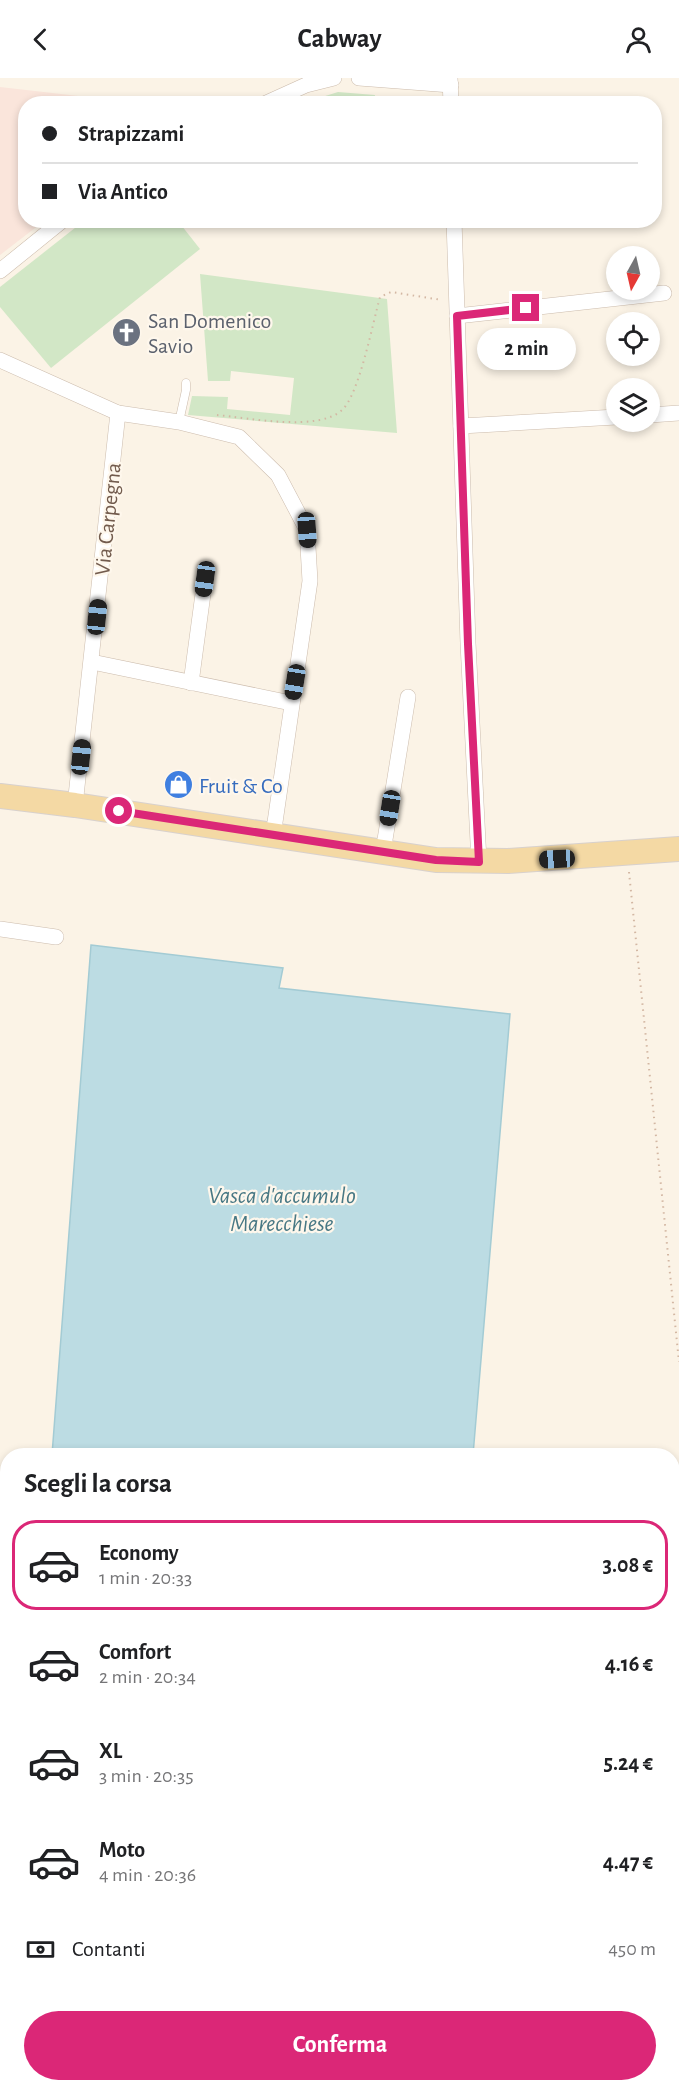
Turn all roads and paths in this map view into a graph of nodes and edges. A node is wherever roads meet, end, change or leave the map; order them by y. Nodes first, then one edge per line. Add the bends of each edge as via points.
1 (334, 78) edge
2 (359, 78) edge
3 (450, 82) edge
4 (282, 96) edge
5 (53, 228) edge
6 (453, 228) edge
7 (0, 271) edge
8 (664, 293) dead end
9 (457, 309) junction
10 (0, 360) edge
11 (186, 383) dead end
12 (118, 413) junction
13 (679, 413) edge
14 (660, 414) edge
15 (215, 415) dead end
16 (606, 418) edge
17 (179, 422) junction
18 (461, 426) junction
19 (205, 579) dead end
20 (92, 662) junction
21 (191, 683) junction
22 (408, 697) dead end
23 (291, 703) junction
24 (0, 796) edge
25 (75, 804) junction
26 (273, 836) junction
27 (679, 849) edge
28 (627, 851) junction
29 (383, 852) junction
30 (479, 862) junction
31 (0, 929) edge
32 (56, 937) dead end
33 (679, 1362) edge

1 - 4 street
2 - 3 street
5 - 7 street
6 - 9 street
8 - 9 street
9 - 15 path via 391,292 380,297 355,387 343,409 325,420 306,423
9 - 18 street
10 - 12 street
11 - 17 lane
12 - 17 street
12 - 20 street, Via Carpegna
13 - 14 street
16 - 18 street
17 - 23 street via 239,437 278,475 307,530 310,580
18 - 30 street
19 - 21 street
20 - 21 street
20 - 25 street, Via Carpegna
21 - 23 street
22 - 29 street
23 - 26 street
24 - 25 main road
25 - 26 main road
26 - 29 main road
27 - 28 main road
28 - 30 main road
28 - 33 path
29 - 30 main road
31 - 32 street

